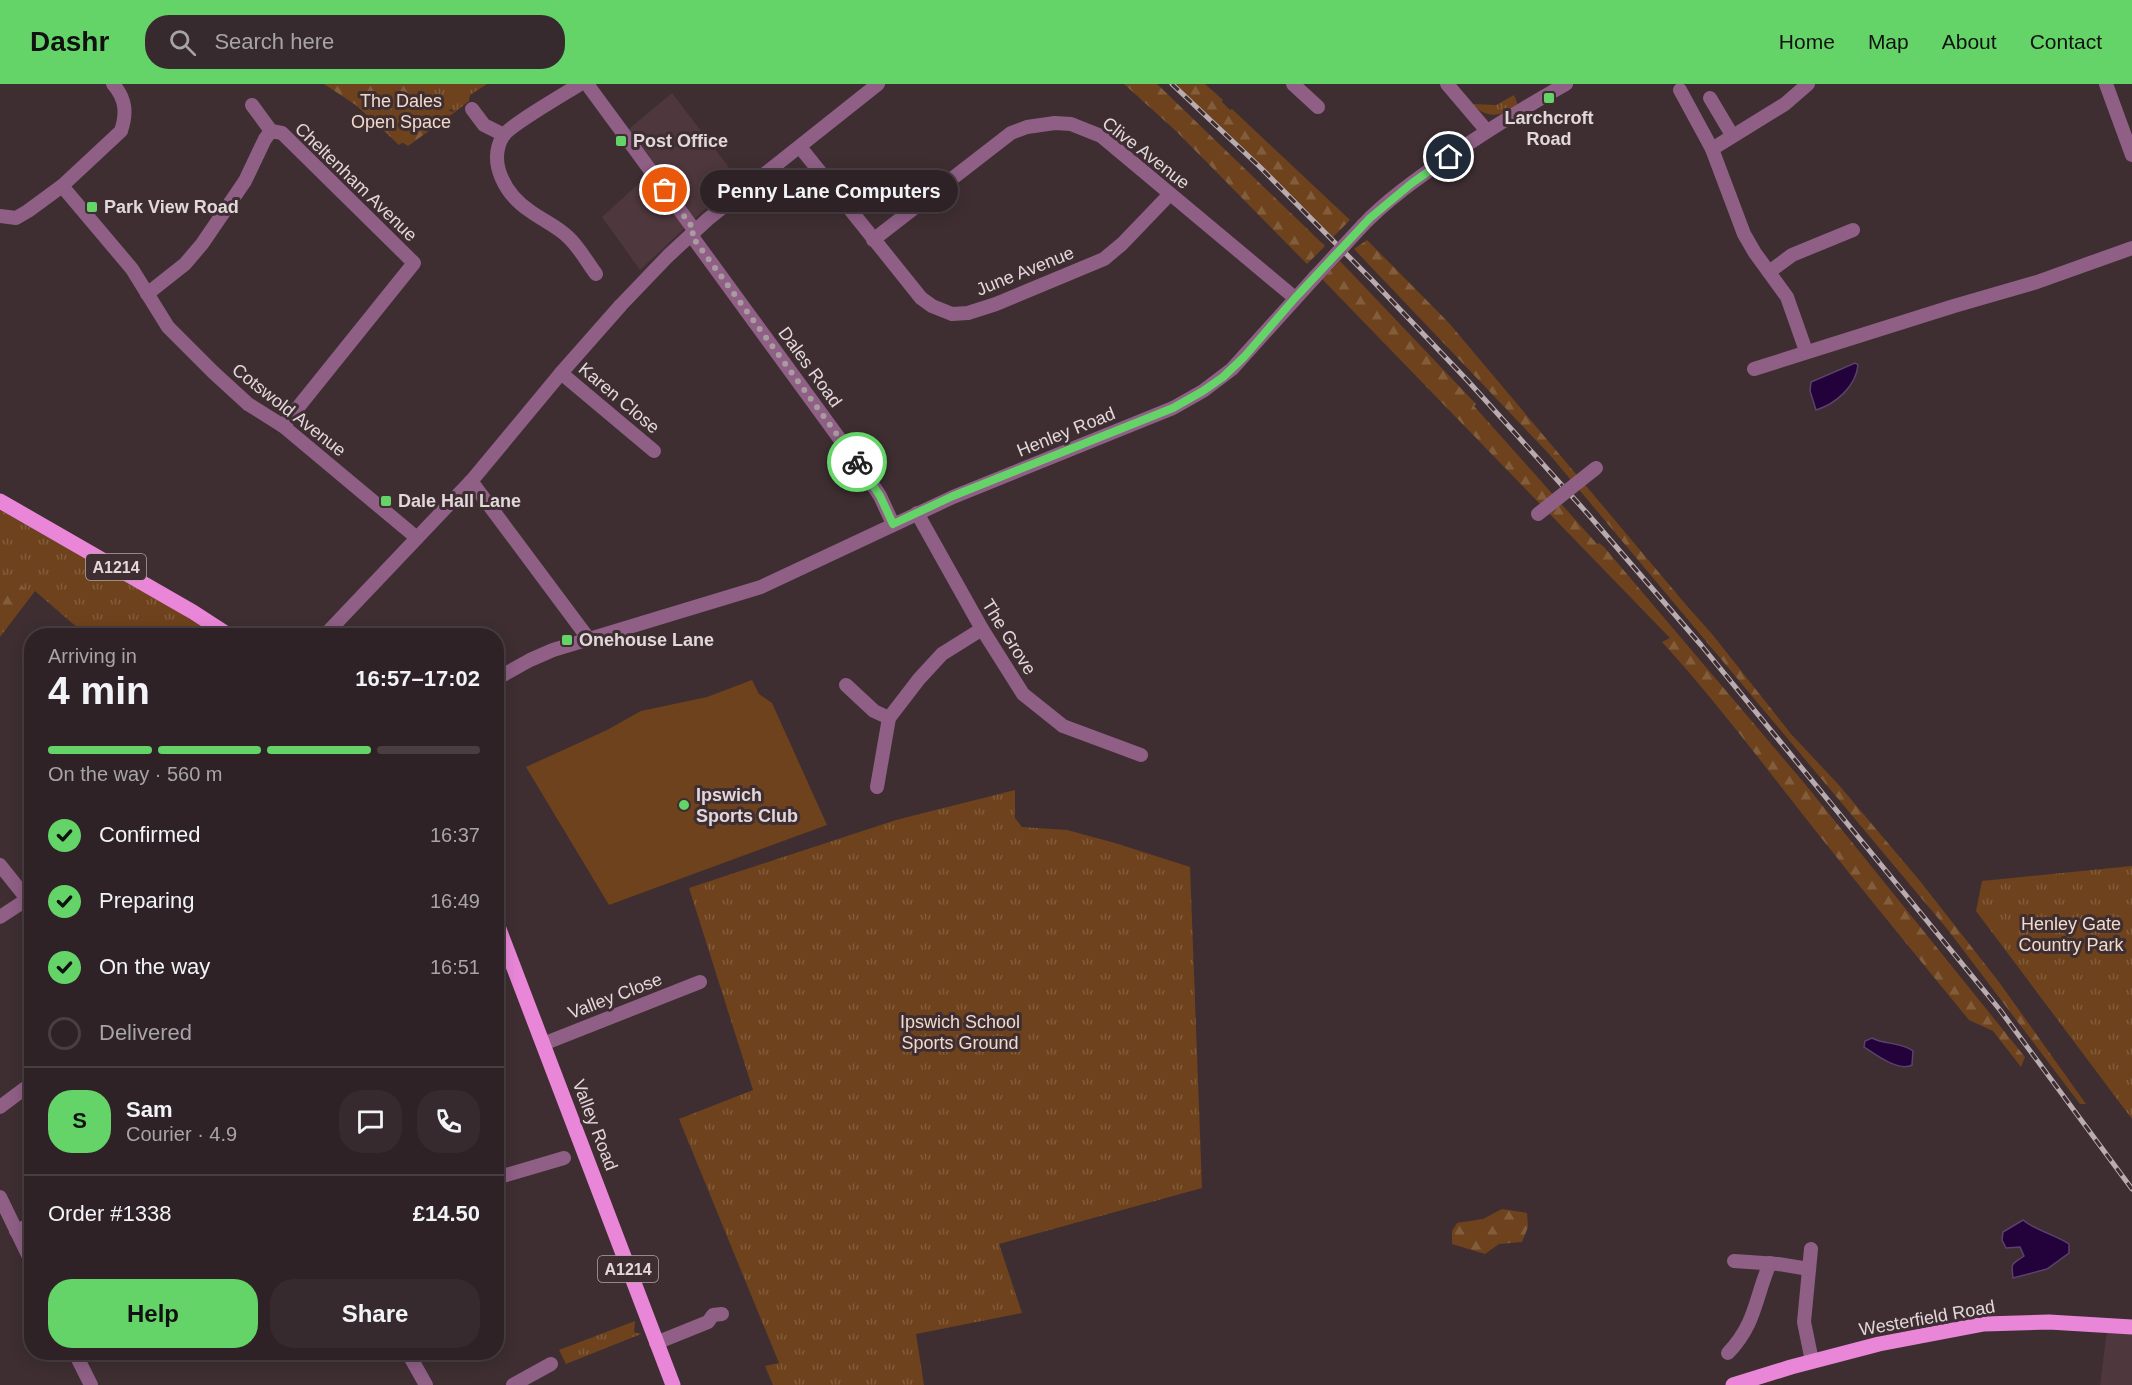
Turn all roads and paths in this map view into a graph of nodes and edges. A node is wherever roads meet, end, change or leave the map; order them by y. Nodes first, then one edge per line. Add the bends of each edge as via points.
1 (114, 84) edge
2 (580, 84) edge
3 (587, 84) edge
4 (878, 84) edge
5 (1293, 84) edge
6 (1447, 84) edge
7 (1566, 84) edge
8 (2106, 84) edge
9 (1804, 85) edge
10 (1680, 90) dead end
11 (1710, 98) dead end
12 (252, 105) dead end
13 (1318, 107) dead end
14 (472, 109) dead end
15 (271, 131) junction
16 (1487, 131) junction
17 (504, 135) junction
18 (1732, 135) junction
19 (800, 147) junction
20 (1712, 148) junction
21 (2132, 155) edge
22 (62, 186) junction
23 (1170, 194) junction
24 (0, 216) edge
25 (1853, 230) dead end
26 (693, 233) junction
27 (873, 240) junction
28 (2132, 248) edge
29 (1769, 272) junction
30 (596, 274) dead end
31 (147, 294) junction
32 (1295, 298) junction
33 (1806, 351) junction
34 (1754, 369) dead end
35 (561, 373) junction
36 (283, 426) junction
37 (654, 451) dead end
38 (1596, 468) dead end
39 (471, 482) junction
40 (0, 501) edge
41 (917, 513) junction
42 (1538, 514) dead end
43 (893, 524) junction
44 (417, 538) junction
45 (218, 628) edge
46 (332, 628) edge
47 (982, 630) junction
48 (588, 638) junction
49 (504, 675) edge
50 (846, 685) dead end
51 (890, 718) junction
52 (1141, 755) dead end
53 (877, 787) dead end
54 (0, 865) edge
55 (24, 893) edge
56 (24, 903) edge
57 (0, 917) edge
58 (504, 942) edge
59 (700, 982) dead end
60 (543, 1044) junction
61 (24, 1089) edge
62 (0, 1107) edge
63 (564, 1158) dead end
64 (504, 1176) edge
65 (0, 1197) edge
66 (24, 1228) edge
67 (16, 1231) junction
68 (24, 1247) edge
69 (1811, 1249) dead end
70 (1734, 1260) dead end
71 (1770, 1263) junction
72 (1809, 1269) junction
73 (715, 1312) dead end
74 (2132, 1327) edge
75 (656, 1342) junction
76 (1728, 1353) dead end
77 (78, 1360) edge
78 (412, 1360) edge
79 (1812, 1361) junction
80 (551, 1364) dead end
81 (91, 1385) edge
82 (426, 1385) edge
83 (513, 1385) edge
84 (673, 1385) edge
85 (1733, 1385) edge

1 - 22 street via 124,102 121,131
2 - 17 street
3 - 26 street, Dales Road
4 - 19 street
5 - 13 street
6 - 16 street
7 - 16 street, Henley Road
8 - 21 street
9 - 18 street via 1785,104
10 - 20 street
11 - 18 street
12 - 15 street
14 - 17 street via 484,125
15 - 31 street, Cheltenham Avenue via 207,238 185,264
15 - 36 street, Cheltenham Avenue via 282,133 414,263
16 - 32 street, Henley Road, bridge via 1412,183 1363,225
17 - 30 street via 497,156 498,174 527,210 570,238
18 - 20 street
19 - 26 street
19 - 27 street, June Avenue
20 - 29 street via 1744,234
22 - 24 street via 16,218
22 - 31 street, Cotswold Avenue via 132,269
23 - 27 street, Clive Avenue via 1101,136 1071,124 1040,124 1011,133
23 - 27 street, June Avenue via 1104,259 968,313 952,314 921,298
23 - 32 street, Clive Avenue
25 - 29 street via 1792,255
26 - 35 street
26 - 43 street, Dales Road via 866,475
28 - 33 street via 2046,279
29 - 33 street via 1787,297
31 - 36 street, Cotswold Avenue via 168,327 213,372 248,404
32 - 41 street, Henley Road via 1232,369 1192,398
33 - 34 street
35 - 37 street, Karen Close
35 - 39 street
36 - 44 street, Cotswold Avenue
38 - 42 street, bridge
39 - 44 street
39 - 48 street
40 - 45 main road, A1214
41 - 43 street, Henley Road
41 - 47 street, The Grove
43 - 48 street, Henley Road via 761,587
44 - 46 street
47 - 51 street via 942,654
47 - 52 street, The Grove via 1023,694 1058,722
48 - 49 street, Henley Road
50 - 51 street via 874,711
51 - 53 street
54 - 55 street
56 - 57 street
58 - 60 main road, Valley Road / A1214
59 - 60 street, Valley Close
60 - 75 main road, Valley Road / A1214
61 - 62 street
63 - 64 street
65 - 67 street
66 - 67 street
67 - 68 street
69 - 72 street
70 - 71 street
71 - 72 street
71 - 76 street via 1747,1329
72 - 79 street via 1804,1322
73 - 75 street via 708,1323
74 - 79 main road, Westerfield Road via 2049,1322 1984,1324
75 - 84 main road, Valley Road / A1214
77 - 81 street
78 - 82 street
79 - 85 main road, Westerfield Road
80 - 83 street

